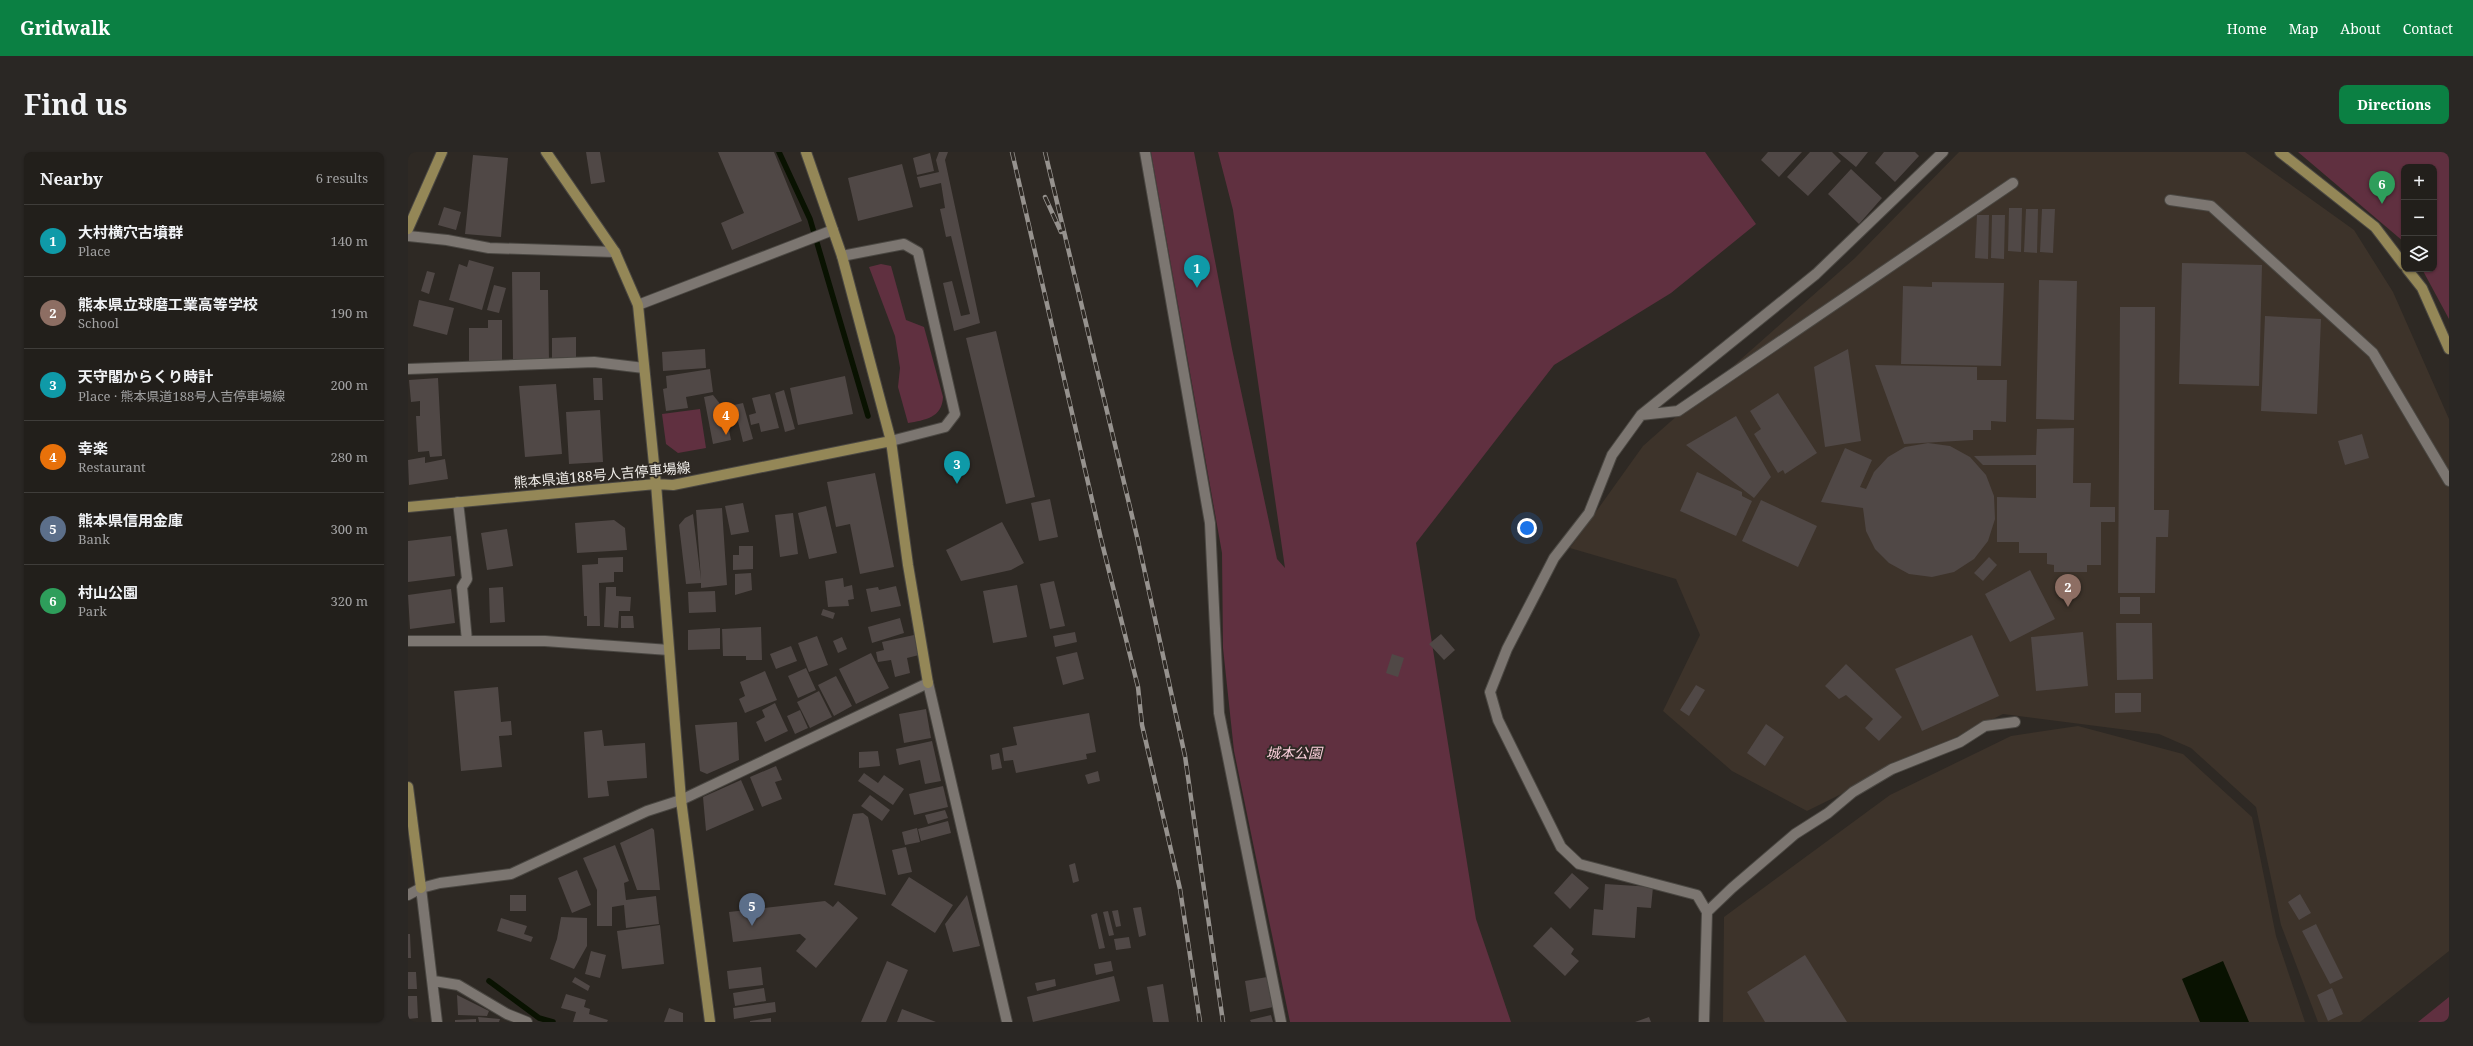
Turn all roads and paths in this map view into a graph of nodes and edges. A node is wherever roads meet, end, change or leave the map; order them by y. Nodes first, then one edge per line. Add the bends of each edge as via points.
1 (442, 152) edge
2 (546, 152) edge
3 (806, 152) edge
4 (1146, 152) edge
5 (2280, 152) edge
6 (1940, 153) edge
7 (2014, 183) dead end
8 (2170, 200) dead end
9 (408, 229) edge
10 (833, 230) junction
11 (408, 236) edge
12 (615, 252) junction
13 (842, 256) junction
14 (2401, 261) edge
15 (2409, 272) edge
16 (638, 305) junction
17 (2449, 349) edge
18 (644, 368) junction
19 (408, 369) edge
20 (1641, 415) junction
21 (891, 441) junction
22 (2449, 481) edge
23 (656, 484) junction
24 (458, 502) junction
25 (408, 507) edge
26 (408, 641) edge
27 (467, 641) junction
28 (669, 650) junction
29 (928, 683) junction
30 (2016, 722) dead end
31 (408, 787) edge
32 (681, 800) junction
33 (421, 888) junction
34 (408, 895) edge
35 (1707, 912) junction
36 (434, 981) junction
37 (437, 1022) edge
38 (527, 1022) edge
39 (710, 1022) edge
40 (1006, 1022) edge
41 (1281, 1022) edge
42 (1704, 1022) edge

1 - 9 street
2 - 12 street
3 - 10 street
4 - 41 street via 1210,523 1220,713
5 - 14 street via 2375,227
6 - 20 street via 1816,274
7 - 20 street via 1678,410
8 - 22 street via 2211,206 2373,353
10 - 13 street
10 - 16 street
11 - 12 street via 488,248
12 - 16 street
13 - 21 street
13 - 21 street via 904,244 918,252 955,414 945,427
15 - 17 street via 2422,288
16 - 18 street
18 - 19 street via 594,362
18 - 23 street
20 - 35 street via 1612,455 1589,513 1554,558 1507,649 1490,692 1498,720 1561,847 1579,864 1697,895
21 - 23 street, 熊本県道188号人吉停車場線 via 673,485
21 - 29 street
23 - 24 street, 熊本県道188号人吉停車場線
23 - 28 street
24 - 25 street, 熊本県道188号人吉停車場線
24 - 27 street via 467,579 462,587
26 - 27 street
27 - 28 street via 544,641
28 - 32 street
29 - 32 street
29 - 40 street
30 - 35 street via 1985,726 1960,742 1892,769 1853,792 1828,813 1795,834
31 - 33 street
32 - 33 street via 647,810 511,874 440,883
32 - 39 street
33 - 34 street
33 - 36 street
35 - 42 street
36 - 37 street
36 - 38 street via 458,986 507,1014

